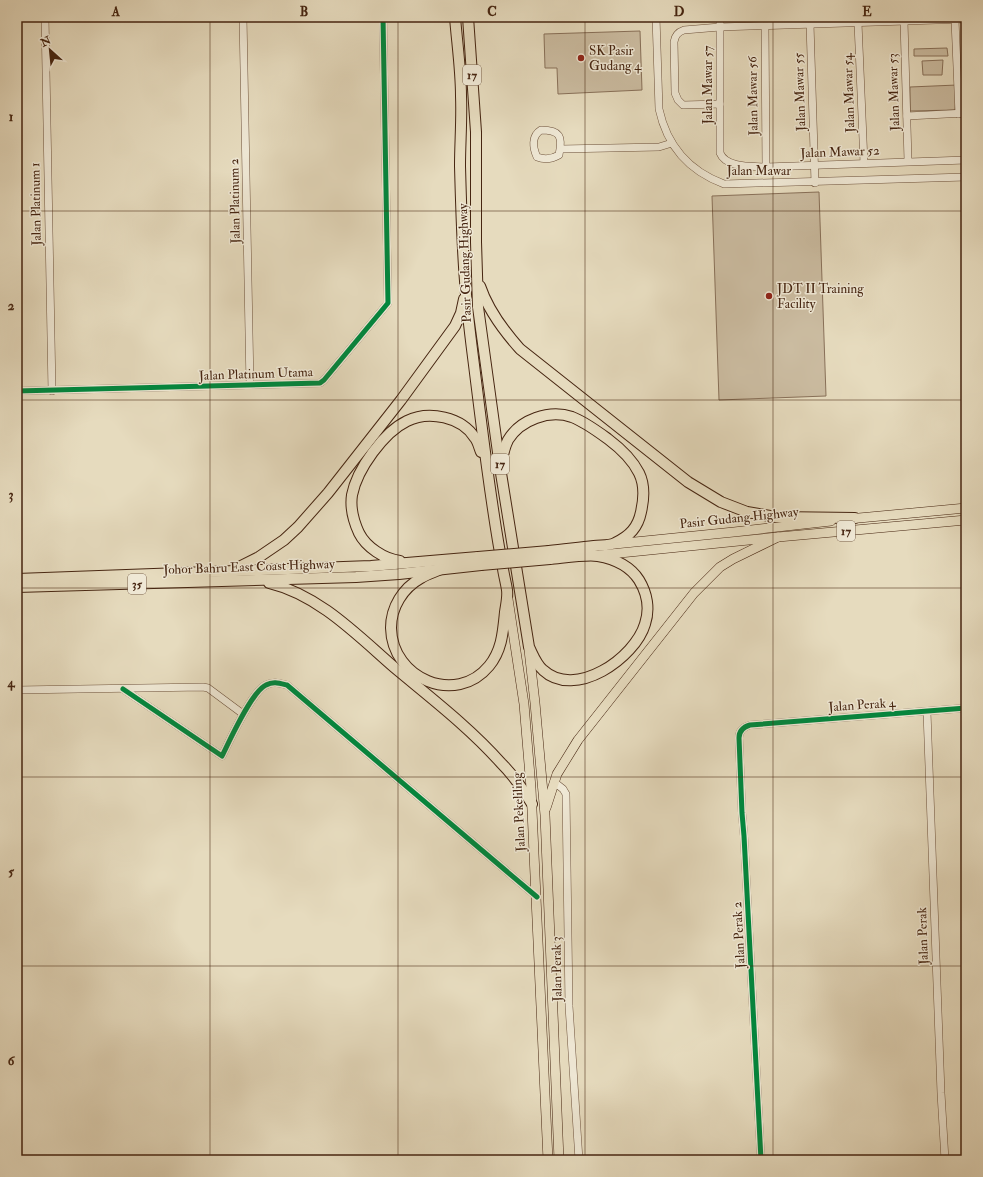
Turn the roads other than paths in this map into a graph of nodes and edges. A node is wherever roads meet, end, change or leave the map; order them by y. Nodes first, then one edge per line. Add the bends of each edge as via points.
1 (45, 17) edge
2 (243, 17) edge
3 (383, 17) edge
4 (454, 17) edge
5 (468, 17) edge
6 (656, 17) edge
7 (720, 17) edge
8 (966, 19) edge
9 (955, 20) junction
10 (904, 21) junction
11 (858, 23) junction
12 (810, 24) junction
13 (765, 26) junction
14 (720, 27) junction
15 (720, 104) junction
16 (962, 114) edge
17 (906, 116) junction
18 (672, 143) junction
19 (561, 149) junction
20 (720, 153) joint
21 (966, 160) edge
22 (908, 161) junction
23 (864, 163) junction
24 (815, 165) junction
25 (766, 167) junction
26 (966, 177) edge
27 (815, 182) junction
28 (465, 280) junction
29 (478, 280) junction
30 (250, 385) junction
31 (17, 391) edge
32 (52, 391) junction
33 (486, 465) junction
34 (500, 467) junction
35 (966, 508) edge
36 (855, 518) junction
37 (966, 520) edge
38 (778, 537) junction
39 (614, 544) junction
40 (549, 555) junction
41 (597, 555) junction
42 (479, 561) junction
43 (415, 562) junction
44 (441, 569) junction
45 (227, 572) junction
46 (17, 579) edge
47 (256, 580) junction
48 (17, 587) edge
49 (507, 592) junction
50 (529, 647) junction
51 (123, 689) junction
52 (17, 690) edge
53 (966, 708) edge
54 (927, 712) junction
55 (243, 714) junction
56 (760, 724) joint
57 (554, 782) junction
58 (532, 804) junction
59 (545, 815) junction
60 (537, 896) junction
61 (548, 1160) edge
62 (559, 1160) edge
63 (579, 1160) edge
64 (761, 1160) edge
65 (945, 1160) edge

1 - 32 street, Jalan Platinum 1
2 - 30 street, Jalan Platinum 2
3 - 30 street, Jalan Platinum Utama via 388,302 322,382
4 - 28 highway, Pasir Gudang Highway / 17 via 461,93 460,164
5 - 29 highway, Pasir Gudang Highway / 17 via 476,132
6 - 18 street, Jalan Mawar via 659,109
7 - 14 street, Jalan Mawar 57
8 - 9 street
9 - 10 street
9 - 16 street
10 - 11 street
10 - 17 street, Jalan Mawar 53
11 - 12 street
11 - 23 street, Jalan Mawar 54
12 - 13 street
12 - 24 street, Jalan Mawar 55
13 - 14 street
13 - 25 street, Jalan Mawar 56
14 - 15 street, Jalan Mawar 57
14 - 15 street via 684,30 676,35 674,42 675,93 678,100 683,105
15 - 20 street, Jalan Mawar 57
16 - 17 street
17 - 22 street, Jalan Mawar 53
18 - 19 street via 659,147
18 - 27 street, Jalan Mawar via 693,168 724,184
19 - 19 street via 557,132 540,130 534,137 534,151 537,157 554,158 559,155
20 - 25 street, Jalan Mawar 52 via 728,162
21 - 22 street, Jalan Mawar 52
22 - 23 street, Jalan Mawar 52
23 - 24 street, Jalan Mawar 52
24 - 25 street, Jalan Mawar 52
24 - 27 street, Jalan Mawar 55
26 - 27 street, Jalan Mawar
28 - 33 highway, Pasir Gudang Highway / 17
28 - 45 highway via 462,313 455,326 328,493 298,527 271,549 247,564
29 - 34 highway, Pasir Gudang Highway / 17 via 478,307
29 - 36 highway via 494,315 520,349 688,482 721,502 747,512 776,517
30 - 32 street, Jalan Platinum Utama
31 - 32 street, Jalan Platinum Utama
33 - 43 highway via 471,433 460,423 436,416 420,417 394,429 371,455 352,494 352,516 361,537 369,545 393,560
33 - 49 highway, Jalan Pekeliling / 17
34 - 39 highway via 507,442 520,426 530,420 557,414 571,416 593,428 623,452 639,473 642,482 643,501 637,525 632,533
34 - 50 highway, Pasir Gudang Highway / 17
35 - 36 main road, Pasir Gudang Highway / 17
36 - 39 main road, Pasir Gudang Highway / 17
37 - 38 main road, Pasir Gudang Highway / 17
38 - 41 main road, Pasir Gudang Highway / 17
38 - 57 main road via 720,567 694,593 578,740
39 - 40 highway, Pasir Gudang Highway / 17
40 - 41 highway, Pasir Gudang Highway / 17
40 - 42 highway, Pasir Gudang Highway / 17, bridge
41 - 50 highway via 623,564 642,585 648,610 641,635 627,652 608,667 599,673 577,680 559,678 544,671
42 - 43 highway, Johor Bahru East Coast Highway / 17
42 - 44 highway, Johor Bahru East Coast Highway / 17
43 - 45 highway, Johor Bahru East Coast Highway / 35
44 - 47 highway, Johor Bahru East Coast Highway / 35 via 356,577
44 - 49 highway via 411,584 396,604 391,621 391,638 397,655 406,668 426,681 445,685 459,684 485,671 499,649
45 - 46 highway, Johor Bahru East Coast Highway / 35
47 - 48 highway, Johor Bahru East Coast Highway / 35
47 - 58 highway via 299,594 326,609 460,722 501,762
49 - 58 main road, Jalan Pekeliling / 17 via 524,704
50 - 59 main road, Jalan Pekeliling
51 - 52 street
51 - 55 street via 208,688
51 - 55 street via 222,756
53 - 54 street, Jalan Perak 4
54 - 56 street, Jalan Perak 4
54 - 65 street, Jalan Perak
55 - 60 street via 260,688 266,684 275,682 287,685
56 - 64 street, Jalan Perak 2 via 743,728 739,738
57 - 59 main road
57 - 63 street, Jalan Perak 3 via 566,794 569,1006
58 - 60 main road, Jalan Pekeliling
59 - 62 main road, Jalan Pekeliling
60 - 61 main road, Jalan Pekeliling

